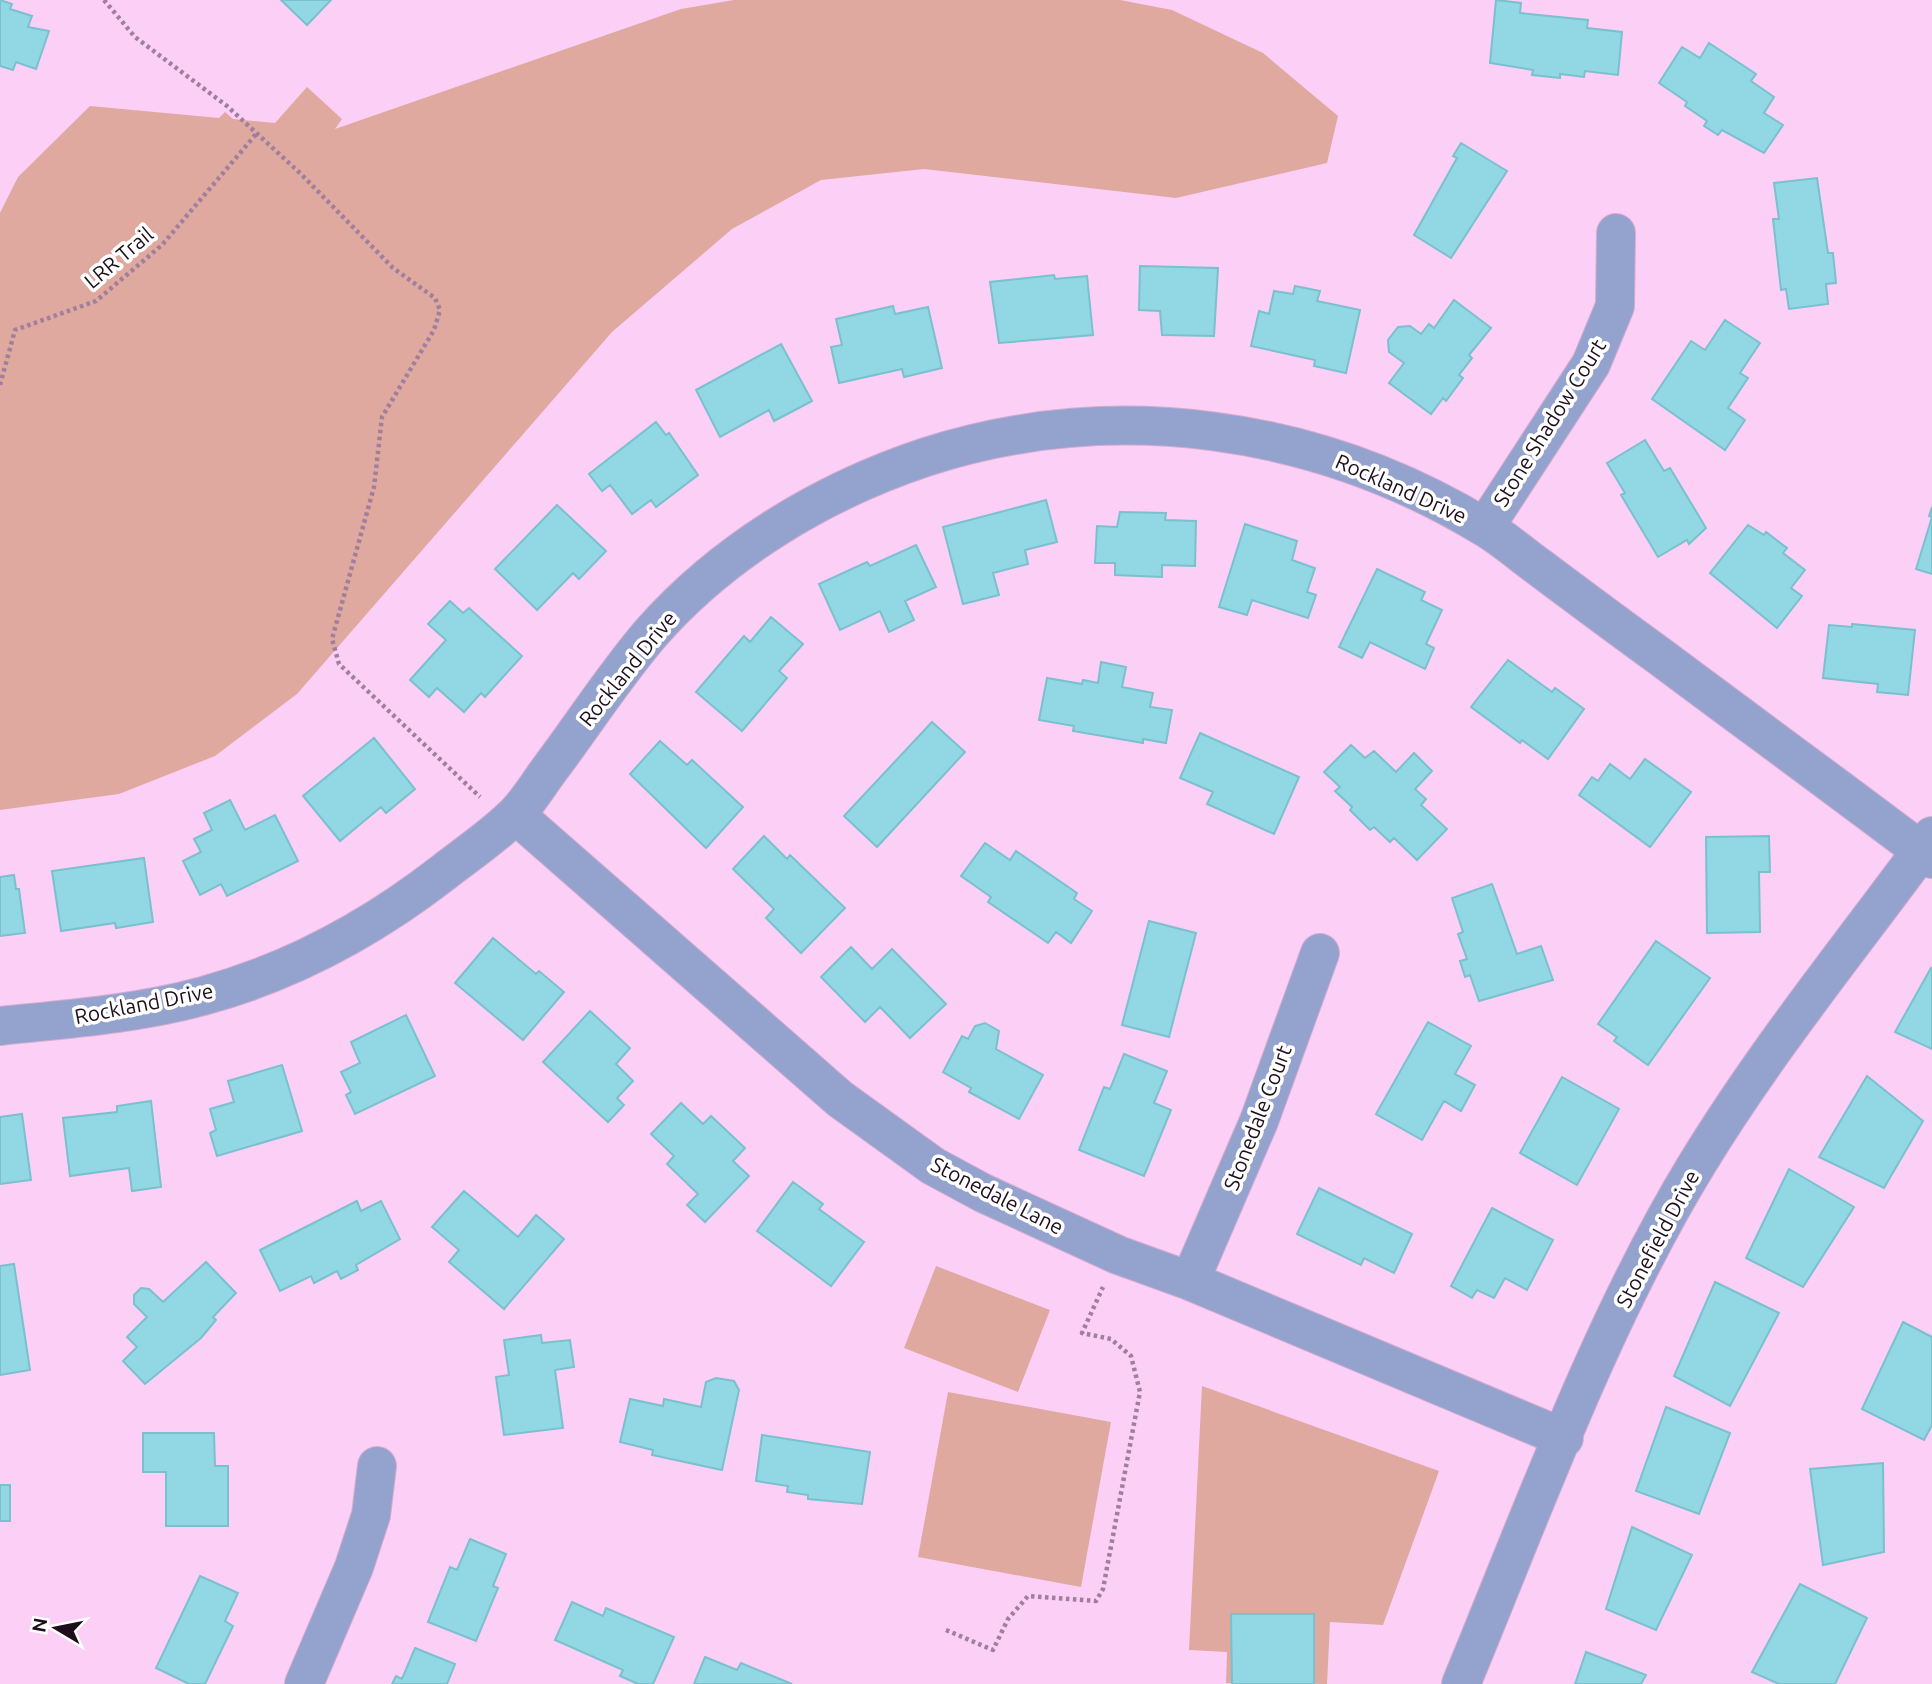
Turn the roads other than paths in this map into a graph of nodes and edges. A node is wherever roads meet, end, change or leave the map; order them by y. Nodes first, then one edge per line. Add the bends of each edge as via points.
1 (1616, 233) dead end
2 (1485, 527) junction
3 (516, 815) junction
4 (1928, 849) edge
5 (1320, 953) dead end
6 (0, 1026) edge
7 (1190, 1282) junction
8 (1564, 1438) junction
9 (377, 1465) dead end
10 (304, 1684) edge
11 (1461, 1684) edge

1 - 2 street, Stone Shadow Court via 1615,306 1591,364
2 - 3 street, Rockland Drive via 1386,477 1310,450 1243,434 1100,425 1025,433 958,447 892,468 835,494 729,561 651,633
2 - 4 street, Rockland Drive
3 - 6 street, Rockland Drive via 411,898 292,965 203,996 116,1014
3 - 7 street, Stonedale Lane via 886,1134 983,1193 1118,1255
4 - 8 street, Stonefield Drive via 1746,1089 1696,1165 1635,1279
5 - 7 street, Stonedale Court via 1259,1121
7 - 8 street, Stonedale Lane
8 - 11 street, Stonefield Drive
9 - 10 street via 371,1515 354,1567

